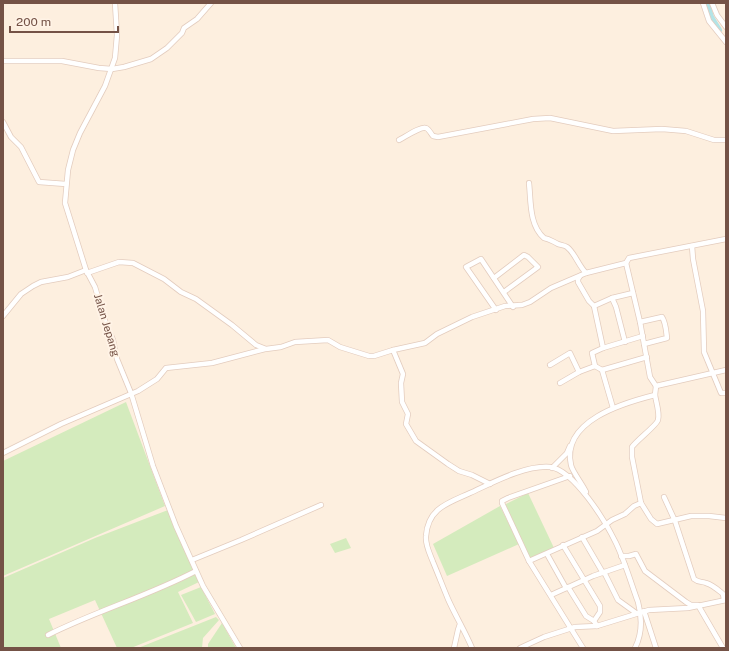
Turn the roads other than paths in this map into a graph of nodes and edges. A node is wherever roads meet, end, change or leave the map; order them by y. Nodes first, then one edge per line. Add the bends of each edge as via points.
1 (115, 3) edge
2 (211, 3) edge
3 (703, 3) edge
4 (712, 3) edge
5 (726, 27) edge
6 (726, 42) edge
7 (3, 61) edge
8 (112, 69) junction
9 (3, 122) edge
10 (5, 131) edge
11 (399, 140) dead end
12 (726, 140) edge
13 (529, 183) dead end
14 (66, 184) junction
15 (726, 239) edge
16 (692, 246) junction
17 (626, 262) junction
18 (87, 272) junction
19 (586, 273) junction
20 (580, 276) junction
21 (494, 278) junction
22 (504, 292) junction
23 (633, 293) junction
24 (612, 298) junction
25 (513, 306) junction
26 (594, 306) junction
27 (496, 310) junction
28 (3, 316) edge
29 (640, 322) junction
30 (643, 336) junction
31 (624, 342) junction
32 (644, 344) junction
33 (603, 348) junction
34 (266, 349) junction
35 (393, 350) junction
36 (647, 357) junction
37 (550, 365) dead end
38 (595, 366) junction
39 (602, 370) junction
40 (726, 370) edge
41 (579, 372) junction
42 (714, 374) junction
43 (560, 383) dead end
44 (656, 386) junction
45 (726, 393) edge
46 (131, 394) junction
47 (655, 395) junction
48 (613, 408) junction
49 (572, 441) junction
50 (3, 453) edge
51 (552, 468) junction
52 (570, 476) junction
53 (490, 484) junction
54 (664, 497) dead end
55 (589, 499) junction
56 (641, 503) junction
57 (322, 505) dead end
58 (726, 518) edge
59 (676, 521) junction
60 (605, 525) junction
61 (582, 537) junction
62 (563, 545) junction
63 (546, 554) junction
64 (621, 556) junction
65 (192, 560) junction
66 (529, 561) junction
67 (625, 564) junction
68 (196, 571) junction
69 (603, 572) junction
70 (585, 580) junction
71 (567, 588) junction
72 (551, 595) junction
73 (725, 600) edge
74 (698, 605) junction
75 (640, 612) junction
76 (594, 621) junction
77 (460, 624) junction
78 (597, 626) junction
79 (571, 629) junction
80 (48, 635) dead end
81 (240, 648) edge
82 (454, 648) edge
83 (472, 648) edge
84 (520, 648) edge
85 (583, 648) edge
86 (635, 648) edge
87 (656, 648) edge
88 (723, 648) edge

1 - 8 street, Jalan Jepang via 117,35
2 - 8 street via 174,41 151,59
3 - 6 street via 709,21
4 - 5 street
7 - 8 street via 62,61
8 - 14 street, Jalan Jepang via 73,150
9 - 10 street
10 - 14 street via 21,147 39,182
11 - 12 street via 424,128 438,137 546,118 613,131 662,128 686,131 714,140
13 - 19 street via 533,220 538,232 542,237 567,247 579,267
14 - 18 street, Jalan Jepang via 67,213
15 - 16 street
16 - 17 street via 629,258
16 - 42 street via 703,311 704,352
17 - 19 street
17 - 23 street
18 - 28 street via 33,286 21,294
18 - 34 street via 119,262 133,263 196,299 256,345
18 - 46 street, Jalan Jepang via 95,287 117,359
19 - 20 street
20 - 25 street via 551,288 530,302
20 - 26 street via 578,282
21 - 22 street
21 - 22 street via 522,255 538,267
21 - 27 street via 481,259 466,267
22 - 25 street
23 - 24 street
23 - 29 street
24 - 26 street
24 - 31 street
25 - 27 street
26 - 33 street
27 - 35 street via 472,317 437,334 425,343
29 - 30 street
29 - 32 street via 662,317 664,320 667,338
30 - 31 street
30 - 32 street
31 - 33 street
32 - 36 street
33 - 38 street via 592,353
34 - 35 street via 295,342 328,340 340,347 369,356
34 - 46 street via 212,363 166,368 157,379
35 - 53 street via 403,374 400,383 402,402 408,414 406,424 410,433 416,441 448,464
36 - 39 street
36 - 44 street via 650,377
37 - 41 street via 570,354
38 - 39 street
38 - 41 street
39 - 48 street
40 - 42 street
41 - 43 street
42 - 44 street
42 - 45 street via 721,394
44 - 47 street
46 - 50 street via 61,424
46 - 65 street, Jalan Jepang via 153,466
47 - 48 street
47 - 56 street via 659,419 632,447
48 - 49 street via 580,429
49 - 51 street via 566,453
49 - 55 street via 572,467
51 - 52 street
51 - 53 street via 530,469
52 - 55 street
52 - 66 street via 502,501
53 - 77 street via 441,507 432,516 427,528 427,547
54 - 59 street
55 - 60 street
56 - 59 street via 656,524
56 - 60 street
57 - 65 street
58 - 59 street via 691,516
59 - 73 street via 694,579 718,589
60 - 61 street
60 - 64 street
61 - 62 street
61 - 69 street
62 - 63 street
62 - 70 street
63 - 66 street
63 - 71 street
64 - 67 street
64 - 74 street via 636,554 645,571 686,602
65 - 68 street, Jalan Jepang
66 - 72 street
67 - 69 street
67 - 75 street
68 - 80 street
68 - 81 street, Jalan Jepang
69 - 70 street
69 - 75 street via 618,600
70 - 71 street
70 - 76 street via 601,608
71 - 72 street
71 - 76 street via 586,616
72 - 79 street
73 - 74 street
74 - 75 street
74 - 88 street
75 - 78 street
75 - 86 street via 640,630
75 - 87 street
76 - 78 street
77 - 82 street
77 - 83 street
78 - 79 street
79 - 84 street
79 - 85 street

